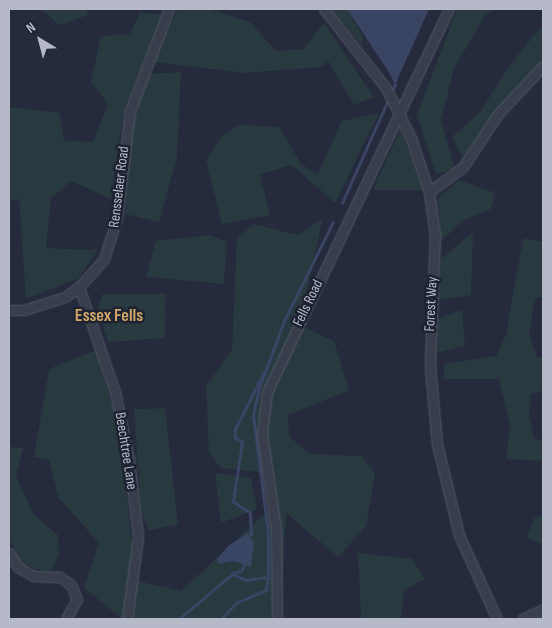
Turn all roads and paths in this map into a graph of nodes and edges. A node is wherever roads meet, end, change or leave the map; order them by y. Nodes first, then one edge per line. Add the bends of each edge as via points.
1 (169, 9) edge
2 (324, 9) edge
3 (449, 9) edge
4 (543, 66) edge
5 (400, 114) junction
6 (428, 192) junction
7 (79, 287) junction
8 (9, 310) edge
9 (9, 553) edge
10 (543, 609) edge
11 (66, 619) edge
12 (127, 619) edge
13 (277, 619) edge
14 (497, 619) edge
15 (522, 619) edge

1 - 7 street, Rensselaer Road via 130,111 113,237 104,259
2 - 5 street, Forest Way via 386,88
3 - 5 street, Fells Road
4 - 6 street via 498,114 463,167
5 - 6 street, Forest Way
5 - 13 street, Fells Road via 306,307 266,399 262,433 276,530
6 - 14 street, Forest Way via 435,234 430,367 438,444 459,535
7 - 8 street, Rensselaer Road via 49,303
7 - 12 street, Beechtree Lane via 115,392 129,460 138,537
9 - 11 street via 18,567 34,576 60,577 71,585 77,600
10 - 15 street

